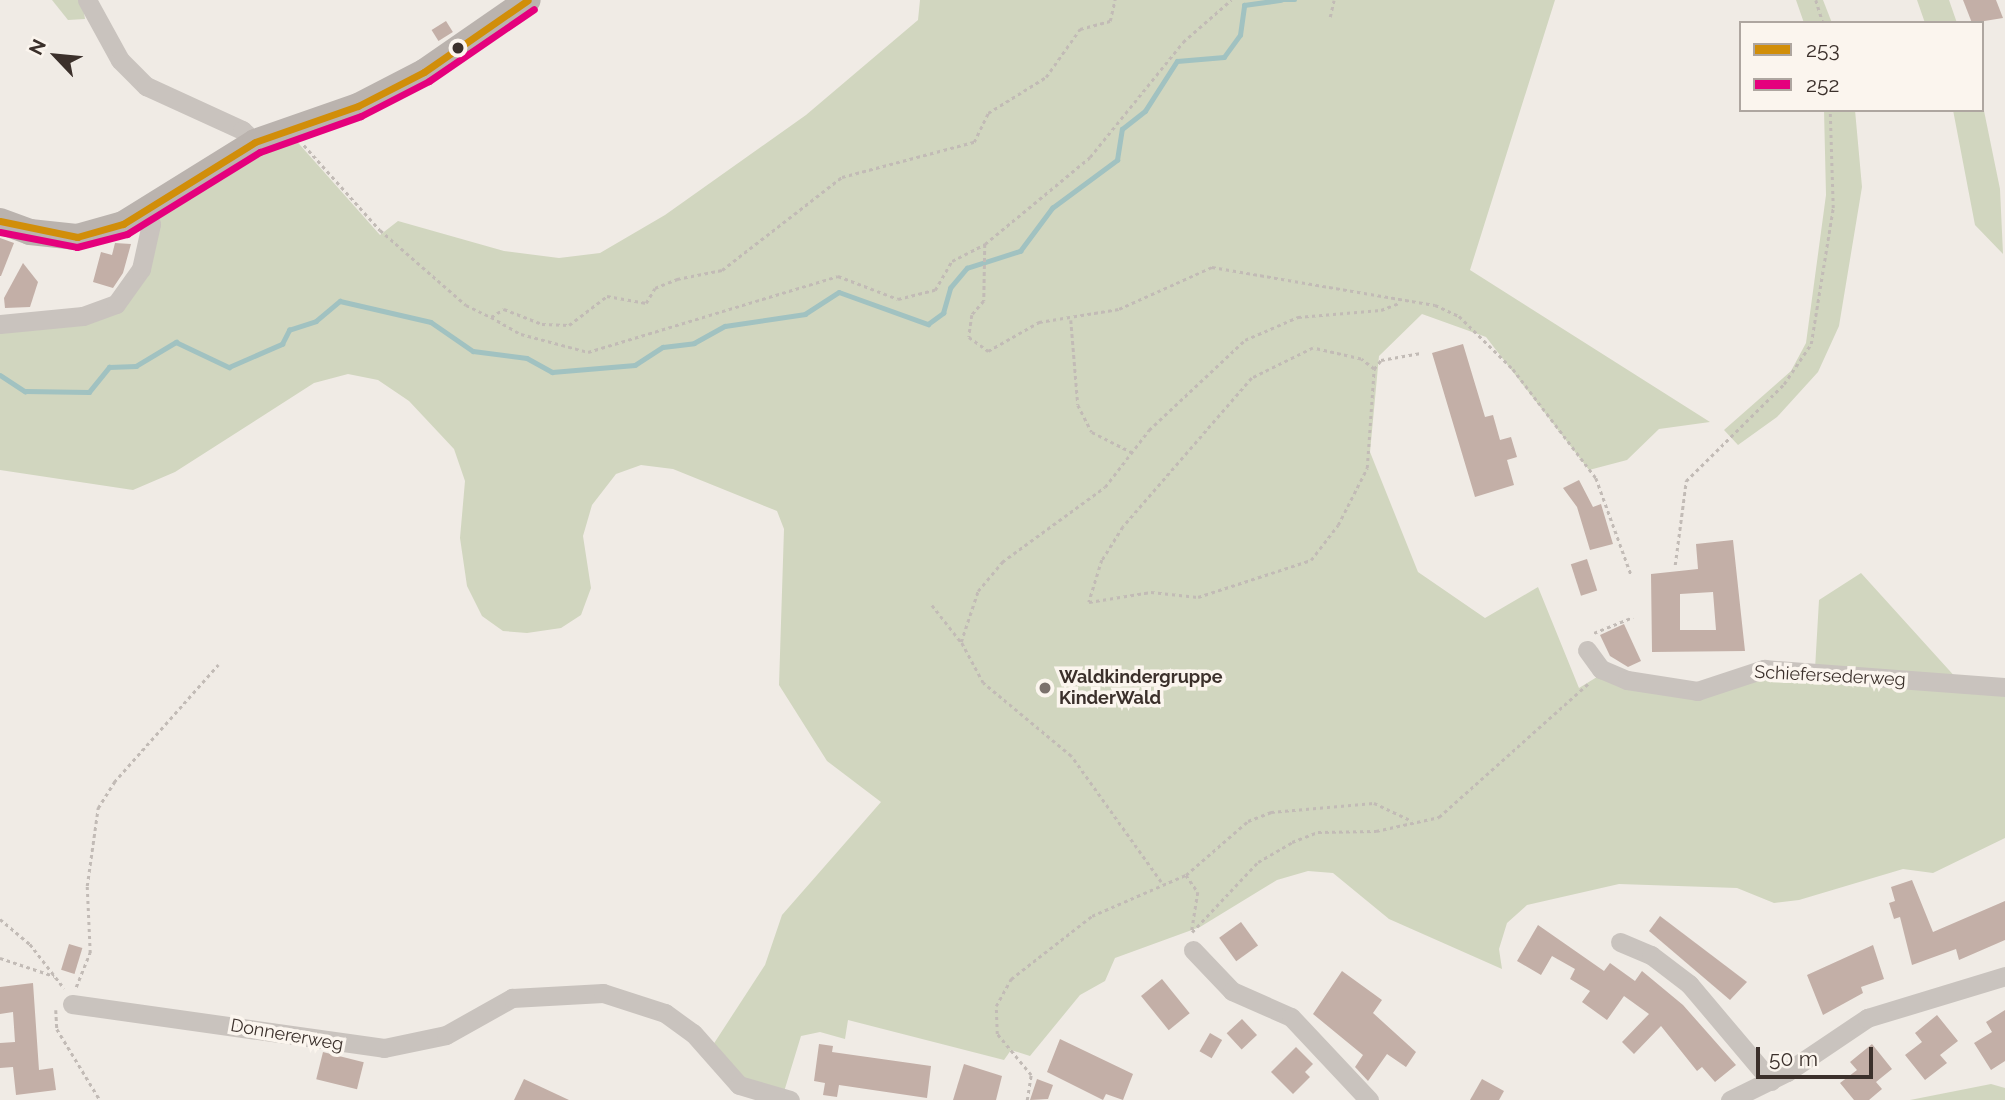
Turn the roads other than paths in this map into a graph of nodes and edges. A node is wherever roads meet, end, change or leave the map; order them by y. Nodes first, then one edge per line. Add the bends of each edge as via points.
1 (87, 0) edge
2 (528, 0) edge
3 (255, 142) junction
4 (147, 212) junction
5 (0, 221) edge
6 (0, 324) edge
7 (1587, 650) dead end
8 (2005, 687) edge
9 (1192, 941) road end
10 (1620, 942) dead end
11 (2005, 976) edge
12 (72, 1004) road end
13 (1771, 1081) junction
14 (790, 1100) edge
15 (1369, 1100) edge
16 (1730, 1100) edge

1 - 3 street via 120,60 146,86 243,130
2 - 3 street via 424,72
3 - 4 street
4 - 5 street via 77,237 30,232
4 - 6 street via 151,224 141,269 116,304 83,316
7 - 8 street, Schiefersederweg via 1612,674 1697,691 1764,669
9 - 15 street via 1232,990 1291,1017
10 - 13 street via 1651,955 1689,984
11 - 13 street via 1867,1018
12 - 14 street, Donnererweg via 384,1048 446,1035 512,998 603,993 665,1013 693,1032 739,1086
13 - 16 street

